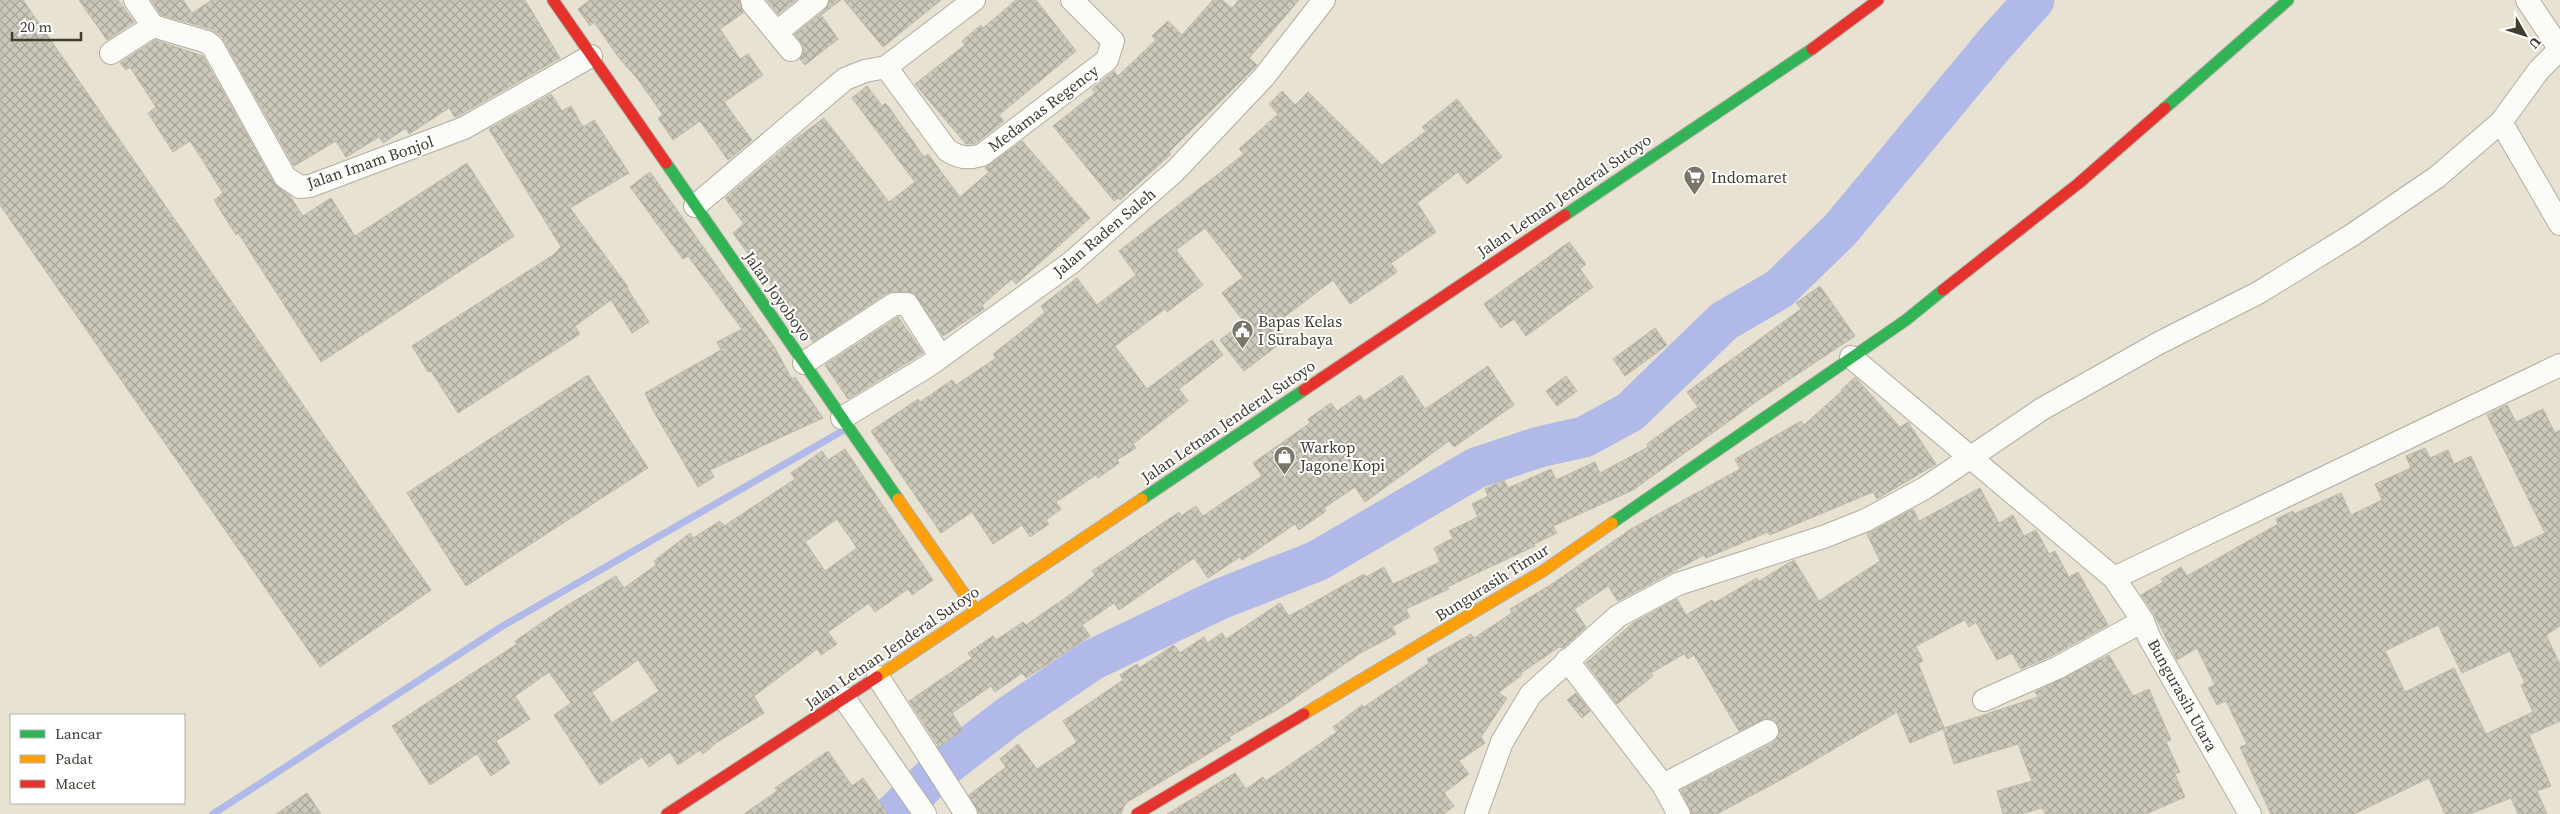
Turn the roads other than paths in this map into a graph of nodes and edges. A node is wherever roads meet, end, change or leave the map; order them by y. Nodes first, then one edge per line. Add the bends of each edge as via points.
1 (135, 0) edge
2 (752, 0) edge
3 (817, 0) edge
4 (974, 0) edge
5 (1072, 0) edge
6 (1324, 0) edge
7 (1878, 0) edge
8 (2288, 0) edge
9 (2527, 0) edge
10 (556, 1) edge
11 (153, 26) junction
12 (776, 32) junction
13 (2560, 49) edge
14 (791, 50) dead end
15 (111, 53) dead end
16 (591, 56) junction
17 (886, 67) junction
18 (2501, 122) junction
19 (695, 206) junction
20 (2560, 224) edge
21 (941, 357) junction
22 (1851, 357) junction
23 (804, 363) junction
24 (2558, 371) edge
25 (844, 421) junction
26 (1969, 457) junction
27 (2114, 578) junction
28 (976, 611) junction
29 (2143, 621) junction
30 (1567, 660) junction
31 (878, 677) junction
32 (844, 698) junction
33 (1984, 700) dead end
34 (1767, 731) dead end
35 (1663, 785) junction
36 (961, 808) edge
37 (678, 810) edge
38 (924, 814) edge
39 (1137, 814) edge
40 (1476, 814) edge
41 (1679, 814) edge
42 (2250, 814) edge

1 - 11 street
2 - 12 street
3 - 12 street
4 - 17 street
5 - 17 street, Medamas Regency via 1113,41 1107,60 982,155 957,157 947,150
6 - 21 street, Jalan Raden Saleh via 1263,78 1175,172 1072,262
7 - 28 main road, Jalan Letnan Jenderal Sutoyo via 1808,52
8 - 22 main road, Bungurasih Timur via 2080,183 1906,320
9 - 13 street
10 - 16 main road, Jalan Joyoboyo
11 - 15 street
11 - 16 street, Jalan Imam Bonjol via 207,42 213,47 285,176 300,187 464,128
12 - 14 street
13 - 18 street via 2539,70
16 - 19 main road, Jalan Joyoboyo
17 - 19 street via 845,79
18 - 20 street
18 - 26 street via 2437,177 2352,235 2258,293 2158,343 2042,409
19 - 23 main road, Jalan Joyoboyo
21 - 23 street via 908,304 902,302 894,304
21 - 25 street, Jalan Raden Saleh
22 - 26 street, Bungurasih Utara
22 - 39 main road, Bungurasih Timur via 1543,571
23 - 25 main road, Jalan Joyoboyo
24 - 27 street
25 - 28 main road, Jalan Joyoboyo
26 - 27 street, Bungurasih Utara
26 - 30 street via 1925,488 1866,520 1678,584 1618,616
27 - 29 street, Bungurasih Utara
28 - 31 main road, Jalan Letnan Jenderal Sutoyo
29 - 33 street via 2057,668
29 - 42 street, Bungurasih Utara
30 - 35 street
30 - 40 street via 1531,694 1502,742
31 - 32 main road, Jalan Letnan Jenderal Sutoyo
31 - 36 street
32 - 37 main road, Jalan Letnan Jenderal Sutoyo
32 - 38 street
34 - 35 street
35 - 41 street

